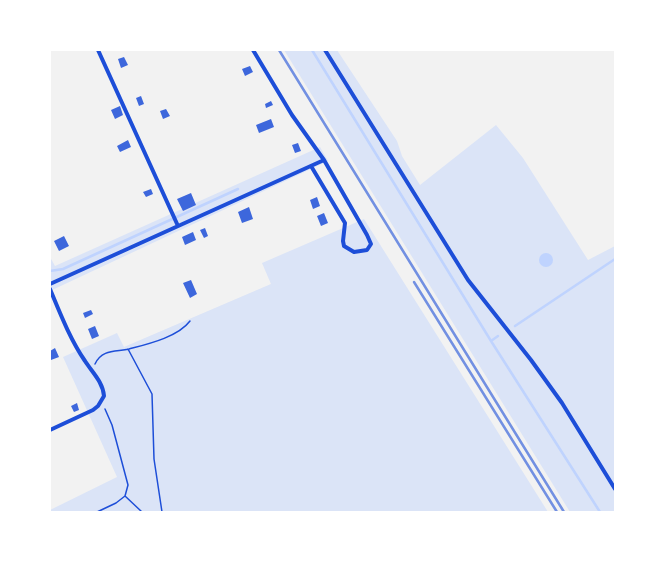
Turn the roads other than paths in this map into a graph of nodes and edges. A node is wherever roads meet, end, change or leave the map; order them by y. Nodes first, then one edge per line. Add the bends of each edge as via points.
1 (98, 50) edge
2 (253, 50) edge
3 (325, 50) edge
4 (324, 160) junction
5 (311, 166) junction
6 (178, 226) junction
7 (50, 284) edge
8 (50, 289) edge
9 (50, 430) edge
10 (615, 489) edge

1 - 6 street
2 - 4 street via 292,115
3 - 10 street via 468,280 562,403
4 - 5 street
4 - 5 street via 370,239 371,244 367,250 354,252 344,246 345,223
5 - 6 street
6 - 7 street
8 - 9 street via 84,361 104,391 102,401 93,410

